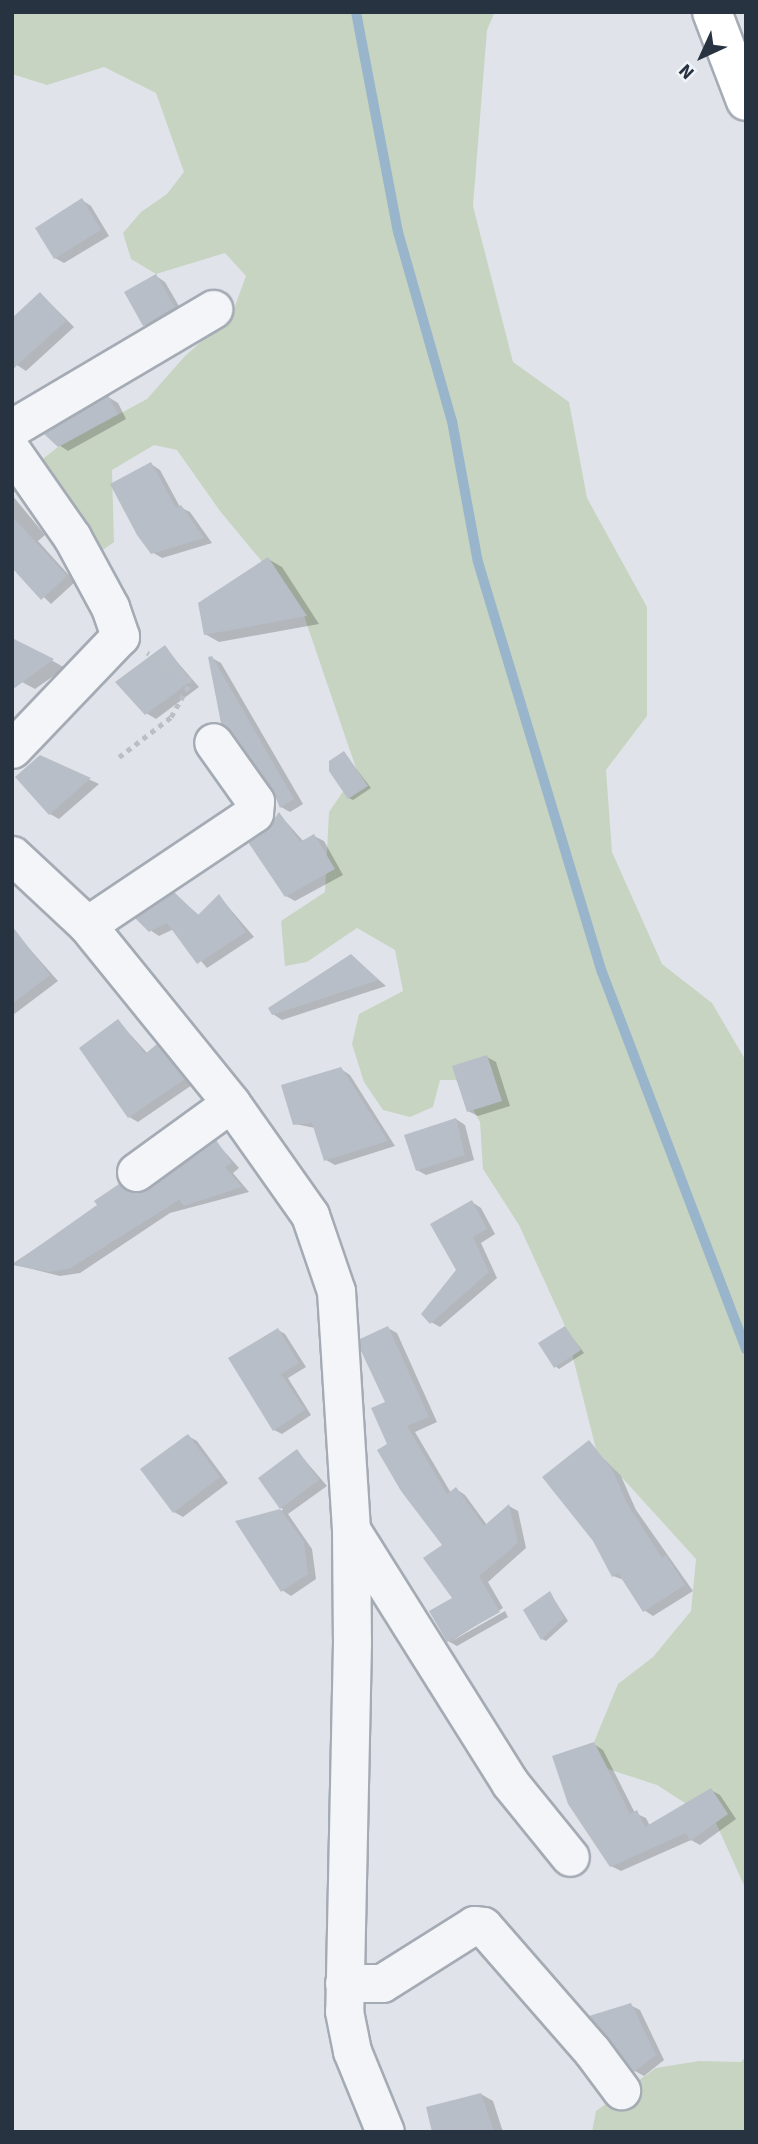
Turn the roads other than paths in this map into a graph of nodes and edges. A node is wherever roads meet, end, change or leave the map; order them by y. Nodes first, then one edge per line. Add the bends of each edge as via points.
1 (712, 12) edge
2 (746, 101) edge
3 (213, 309) dead end
4 (12, 428) edge
5 (12, 451) edge
6 (213, 742) dead end
7 (12, 749) edge
8 (12, 855) edge
9 (87, 925) junction
10 (231, 1103) junction
11 (136, 1172) dead end
12 (351, 1530) junction
13 (570, 1857) dead end
14 (344, 1983) junction
15 (621, 2090) dead end
16 (385, 2132) edge

1 - 2 street
3 - 4 street
5 - 7 street via 72,537 110,607 120,636
6 - 9 street via 255,801 254,813
8 - 9 street
9 - 10 street
10 - 11 street
10 - 12 street via 310,1215 337,1291
12 - 13 street via 503,1773
12 - 14 street
14 - 15 street via 382,1983 474,1925 484,1926
14 - 16 street via 352,2052

